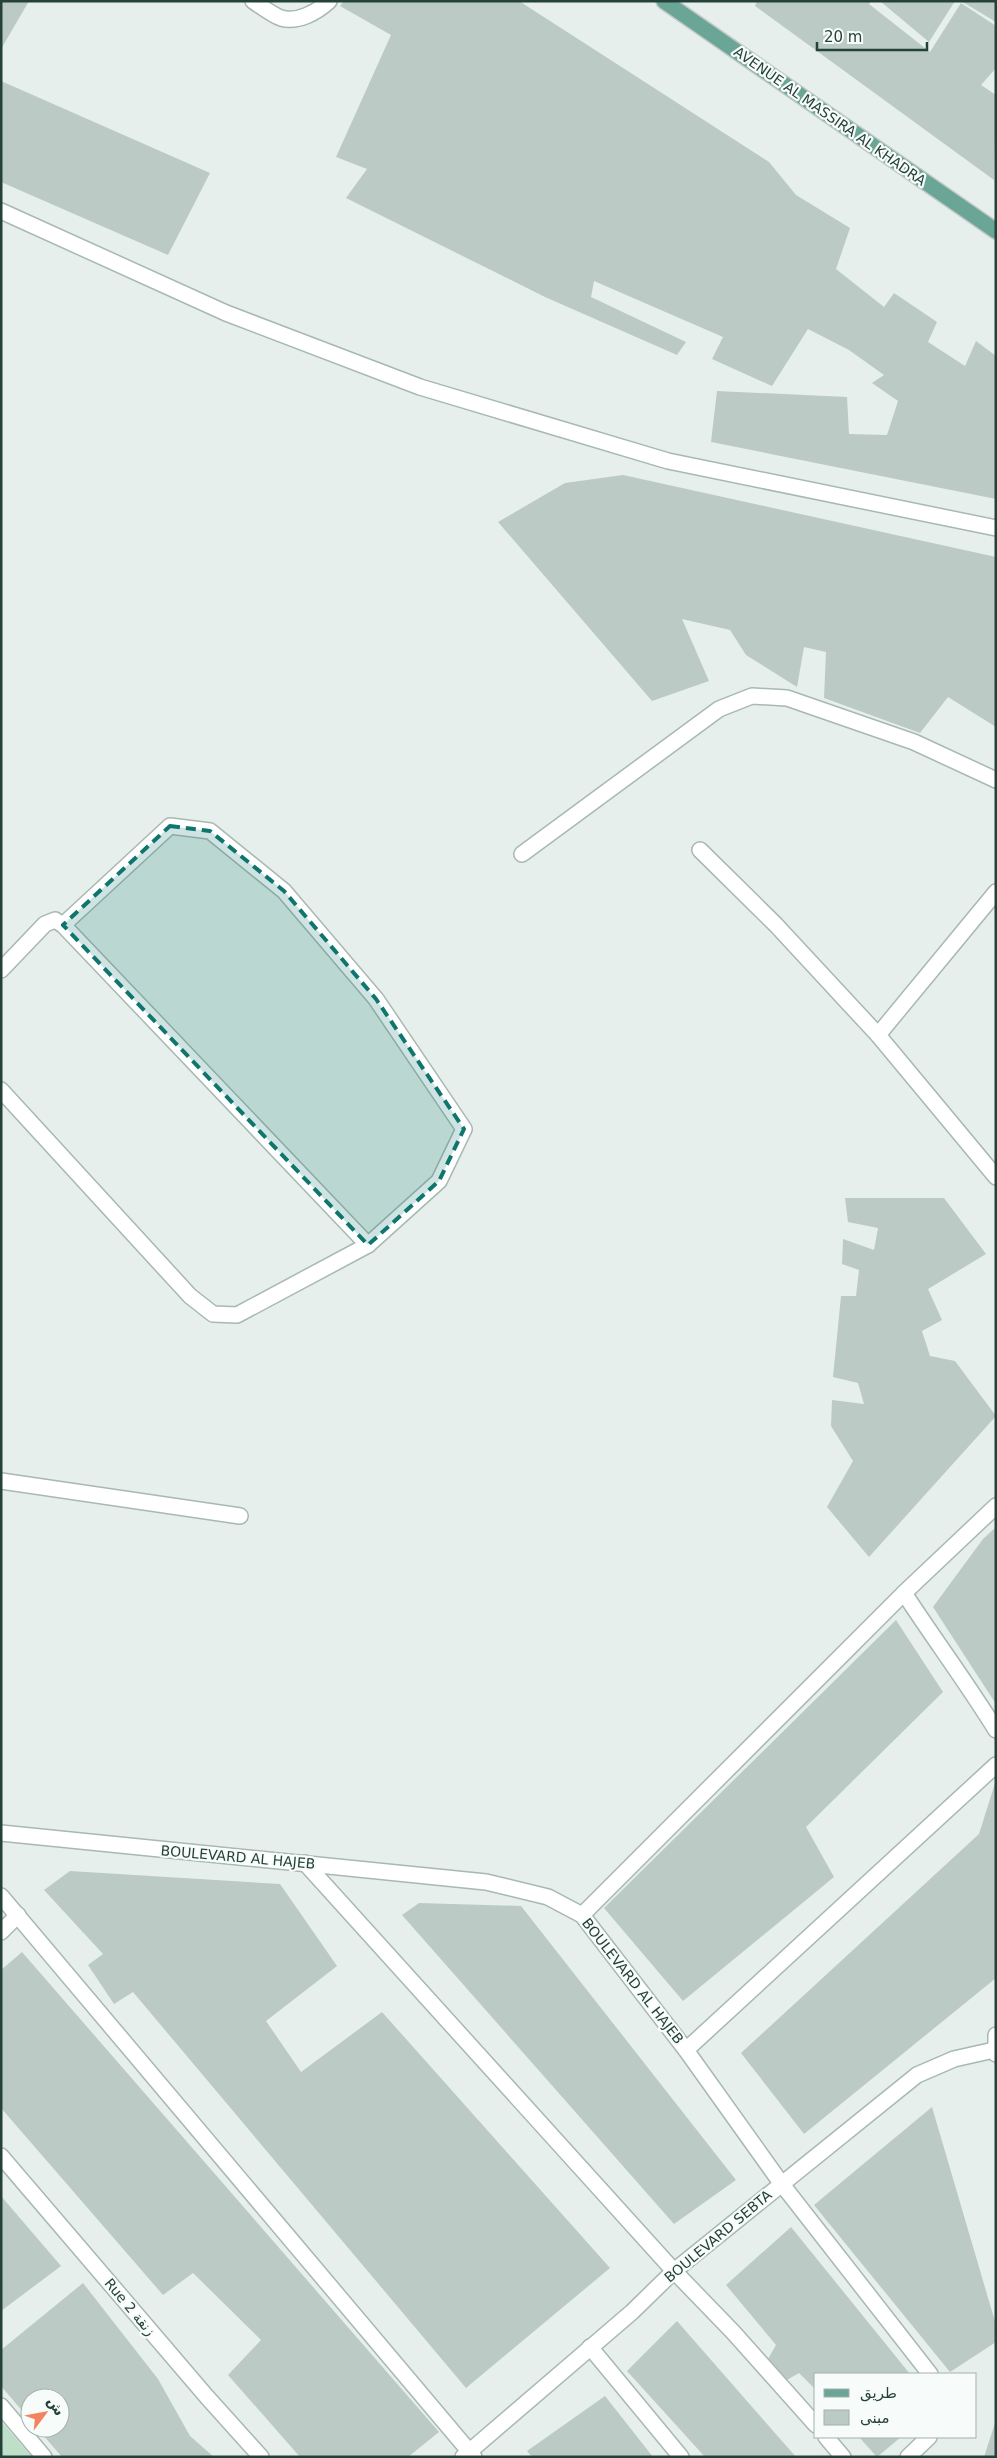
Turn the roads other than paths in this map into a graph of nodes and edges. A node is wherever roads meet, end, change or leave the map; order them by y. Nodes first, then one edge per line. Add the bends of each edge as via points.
1 (253, 1) edge
2 (329, 1) edge
3 (664, 1) edge
4 (1, 211) edge
5 (996, 231) edge
6 (996, 528) edge
7 (996, 780) edge
8 (700, 850) dead end
9 (522, 854) dead end
10 (996, 892) edge
11 (63, 925) junction
12 (1, 970) edge
13 (878, 1035) junction
14 (1, 1090) edge
15 (996, 1177) edge
16 (368, 1245) junction
17 (1, 1481) edge
18 (996, 1506) edge
19 (240, 1516) dead end
20 (904, 1593) junction
21 (996, 1730) edge
22 (996, 1765) edge
23 (1, 1833) edge
24 (305, 1863) junction
25 (1, 1896) edge
26 (18, 1915) junction
27 (582, 1915) junction
28 (1, 1932) edge
29 (995, 2046) edge
30 (686, 2050) junction
31 (1, 2156) edge
32 (781, 2183) junction
33 (674, 2271) junction
34 (590, 2347) junction
35 (929, 2373) edge
36 (1, 2406) edge
37 (814, 2423) edge
38 (827, 2438) edge
39 (928, 2438) edge
40 (912, 2453) edge
41 (469, 2455) edge
42 (44, 2457) edge
43 (261, 2457) edge
44 (682, 2457) edge
45 (843, 2457) edge

1 - 2 street via 282,18 303,17
3 - 5 main road, AVENUE AL MASSIRA AL KHADRA
4 - 6 street via 226,313 420,387 668,461
7 - 9 street via 914,742 848,718 787,698 752,696 719,709
8 - 13 street via 776,925
10 - 13 street
11 - 12 street via 55,920 45,924
11 - 16 street
11 - 16 street via 170,826 210,831 284,891 376,999 464,1129 439,1181
13 - 15 street
14 - 16 street via 190,1296 213,1314 237,1315
17 - 19 street
18 - 20 street
20 - 21 street
20 - 27 street
22 - 30 street
23 - 24 street, BOULEVARD AL HAJEB
24 - 27 street, BOULEVARD AL HAJEB via 486,1882 548,1897
24 - 33 street
25 - 26 street
26 - 28 street
26 - 41 street
27 - 30 street, BOULEVARD AL HAJEB
29 - 32 street, BOULEVARD SEBTA via 917,2075
30 - 32 street, BOULEVARD AL HAJEB
31 - 43 street, Rue 2 زنقة
32 - 33 street, BOULEVARD SEBTA
32 - 35 street, BOULEVARD AL HAJEB
33 - 34 street, BOULEVARD SEBTA
33 - 37 street
34 - 41 street, BOULEVARD SEBTA
34 - 44 street
36 - 42 street
38 - 45 street
39 - 40 street

